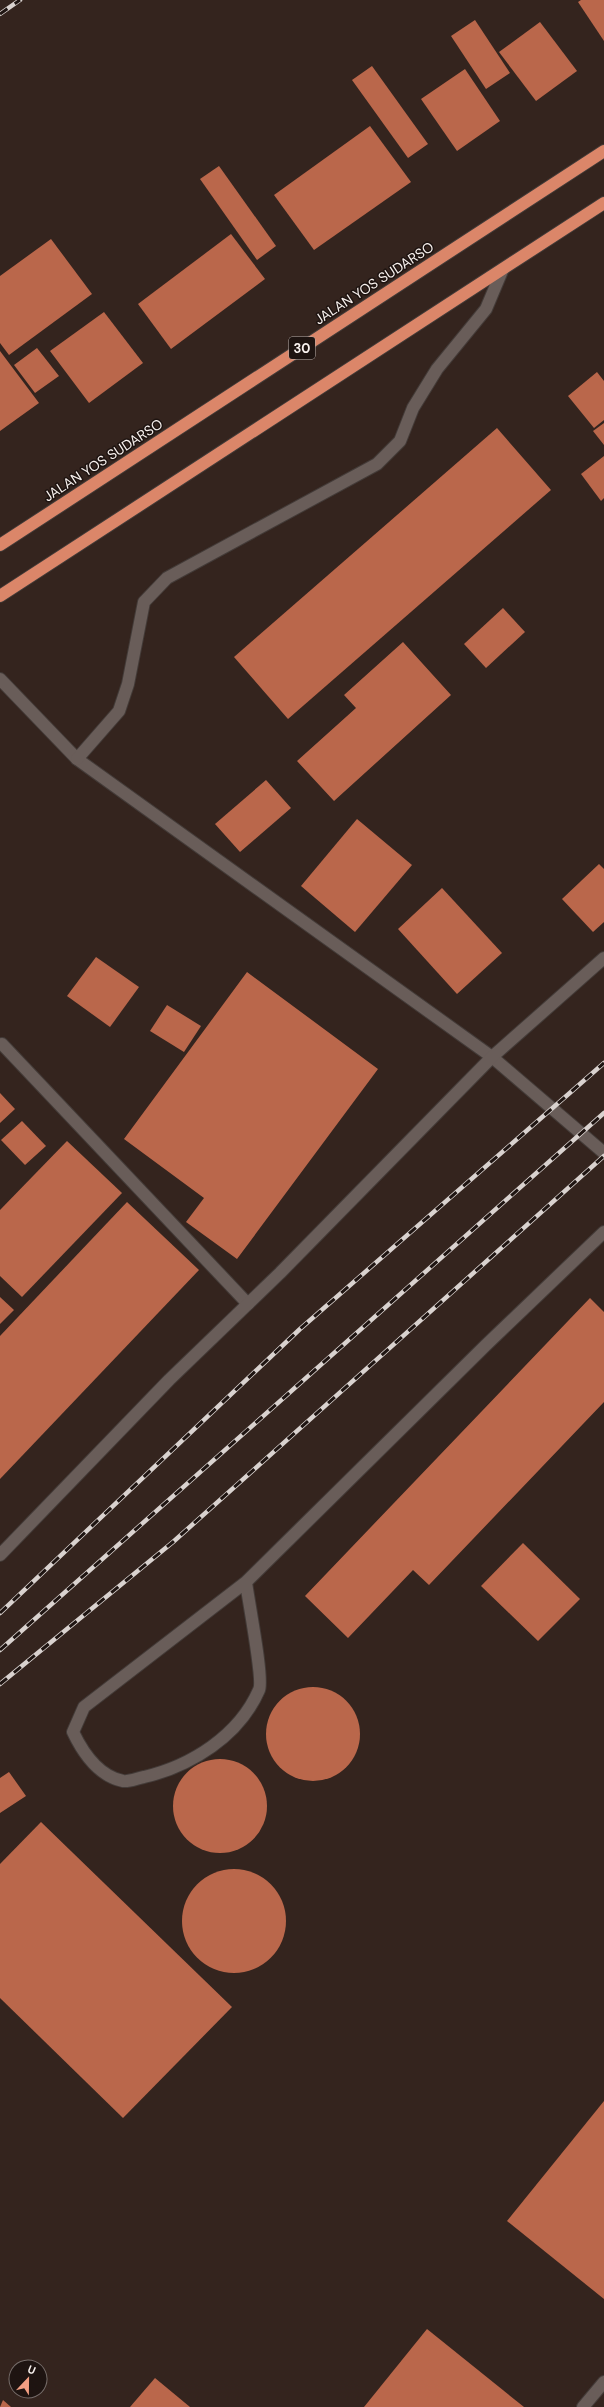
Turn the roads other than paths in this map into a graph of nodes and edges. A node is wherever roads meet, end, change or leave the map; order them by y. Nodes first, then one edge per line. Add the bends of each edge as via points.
1 (604, 151) edge
2 (604, 203) edge
3 (502, 271) junction
4 (0, 546) edge
5 (0, 596) edge
6 (0, 679) edge
7 (77, 759) junction
8 (604, 958) edge
9 (2, 1044) dead end
10 (492, 1057) junction
11 (604, 1153) edge
12 (604, 1232) edge
13 (248, 1304) junction
14 (0, 1555) edge
15 (246, 1582) junction
16 (604, 2382) edge
17 (583, 2407) edge

1 - 4 highway, JALAN YOS SUDARSO / 30
2 - 3 highway
3 - 5 highway
3 - 7 lane via 486,309 437,369 413,408 400,441 377,464 167,578 144,602 128,684 119,711
6 - 7 lane
7 - 10 lane
8 - 10 lane
9 - 13 lane
10 - 11 lane
10 - 13 lane
12 - 15 lane
13 - 14 lane via 169,1380
15 - 15 lane via 84,1707 73,1732 83,1753 105,1774 124,1781 162,1773 206,1752 238,1723 260,1689
16 - 17 lane

